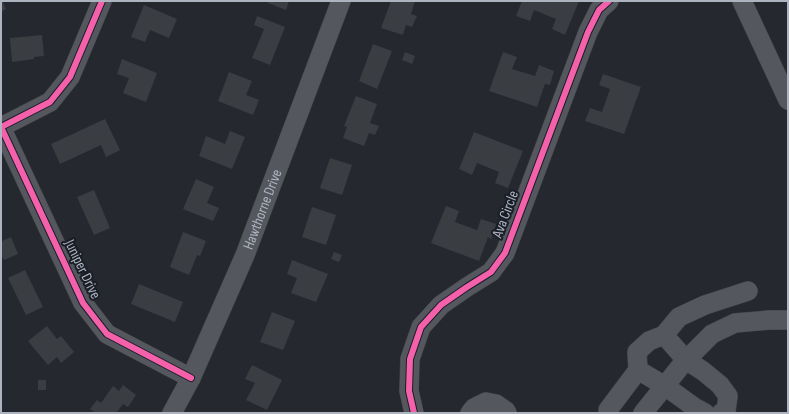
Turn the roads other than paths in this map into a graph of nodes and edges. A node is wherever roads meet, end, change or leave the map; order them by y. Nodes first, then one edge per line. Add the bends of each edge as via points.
1 (102, 1) edge
2 (341, 1) edge
3 (609, 1) edge
4 (742, 1) edge
5 (788, 100) edge
6 (1, 127) edge
7 (748, 291) dead end
8 (788, 320) edge
9 (664, 335) junction
10 (686, 360) junction
11 (638, 370) junction
12 (191, 378) junction
13 (665, 386) junction
14 (608, 410) dead end
15 (172, 413) edge
16 (414, 413) edge
17 (470, 413) edge
18 (507, 413) edge
19 (643, 413) edge
20 (705, 413) edge
21 (721, 413) edge

1 - 6 street via 70,77 50,102
2 - 12 street, Hawthorne Drive via 245,255
3 - 16 street, Ava Circle via 599,10 588,32 505,252 491,272 441,305 421,327 410,359 409,391
4 - 5 street
6 - 12 street, Juniper Drive via 83,303 107,334
7 - 9 street via 679,316
8 - 10 street via 735,323 712,334
9 - 10 street
9 - 11 street via 649,341 637,352
10 - 13 street
10 - 21 street via 720,385 728,396 726,411
11 - 13 street
11 - 14 street
12 - 15 street, Hawthorne Drive
13 - 19 street
13 - 20 street
17 - 18 street via 486,402 496,404

